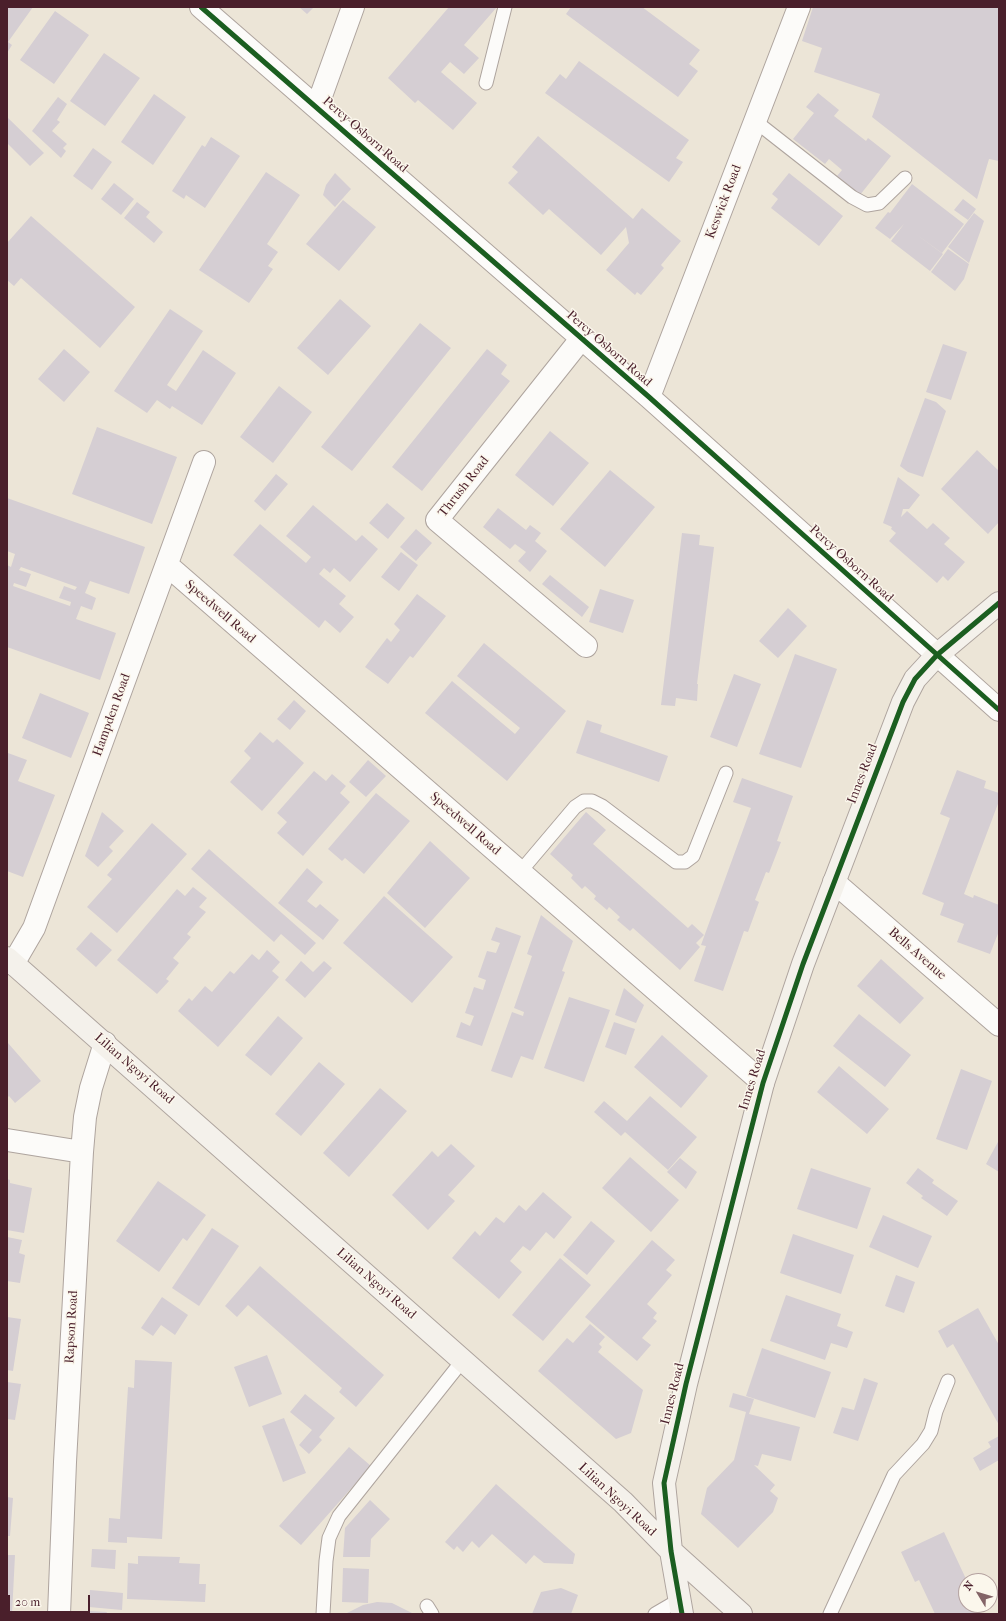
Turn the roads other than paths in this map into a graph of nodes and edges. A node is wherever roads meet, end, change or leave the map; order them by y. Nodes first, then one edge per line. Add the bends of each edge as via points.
1 (202, 7) edge
2 (353, 7) edge
3 (505, 7) edge
4 (799, 7) edge
5 (486, 83) dead end
6 (317, 107) junction
7 (755, 121) junction
8 (906, 178) dead end
9 (581, 339) junction
10 (648, 397) junction
11 (204, 462) dead end
12 (167, 565) junction
13 (999, 603) edge
14 (586, 646) dead end
15 (937, 655) junction
16 (999, 710) edge
17 (726, 773) dead end
18 (520, 872) junction
19 (834, 882) junction
20 (10, 961) edge
21 (999, 1025) edge
22 (105, 1044) junction
23 (762, 1083) junction
24 (7, 1140) edge
25 (82, 1152) junction
26 (463, 1360) junction
27 (948, 1381) dead end
28 (671, 1551) junction
29 (680, 1607) edge
30 (59, 1614) edge
31 (323, 1614) edge
32 (655, 1614) edge
33 (741, 1614) edge
34 (830, 1614) edge

1 - 6 street, Percy Osborn Road
2 - 6 street
3 - 5 lane
4 - 7 street, Keswick Road
6 - 9 street, Percy Osborn Road
7 - 8 lane via 852,197 866,205 879,202
7 - 10 street, Keswick Road
9 - 10 street, Percy Osborn Road
9 - 14 street, Thrush Road via 437,520
10 - 15 street, Percy Osborn Road
11 - 12 street, Hampden Road
12 - 18 street, Speedwell Road
12 - 20 street, Hampden Road via 34,928
13 - 15 street, Innes Road
15 - 16 street, Percy Osborn Road
15 - 19 street, Innes Road via 915,679 903,702
17 - 18 lane via 693,856 685,862 676,862 602,806 592,801 584,801 575,807
18 - 23 street, Speedwell Road
19 - 21 street, Bells Avenue
19 - 23 street, Innes Road
20 - 22 street, Lilian Ngoyi Road
22 - 25 street, Rapson Road via 91,1088
22 - 26 street, Lilian Ngoyi Road
23 - 28 street, Innes Road via 686,1384 664,1483
24 - 25 street
25 - 30 street, Rapson Road
26 - 28 street, Lilian Ngoyi Road via 623,1502
26 - 31 lane via 339,1516 329,1538
27 - 34 lane via 931,1431 923,1444 894,1475
28 - 29 street, Innes Road
28 - 33 street, Lilian Ngoyi Road
29 - 32 lane

